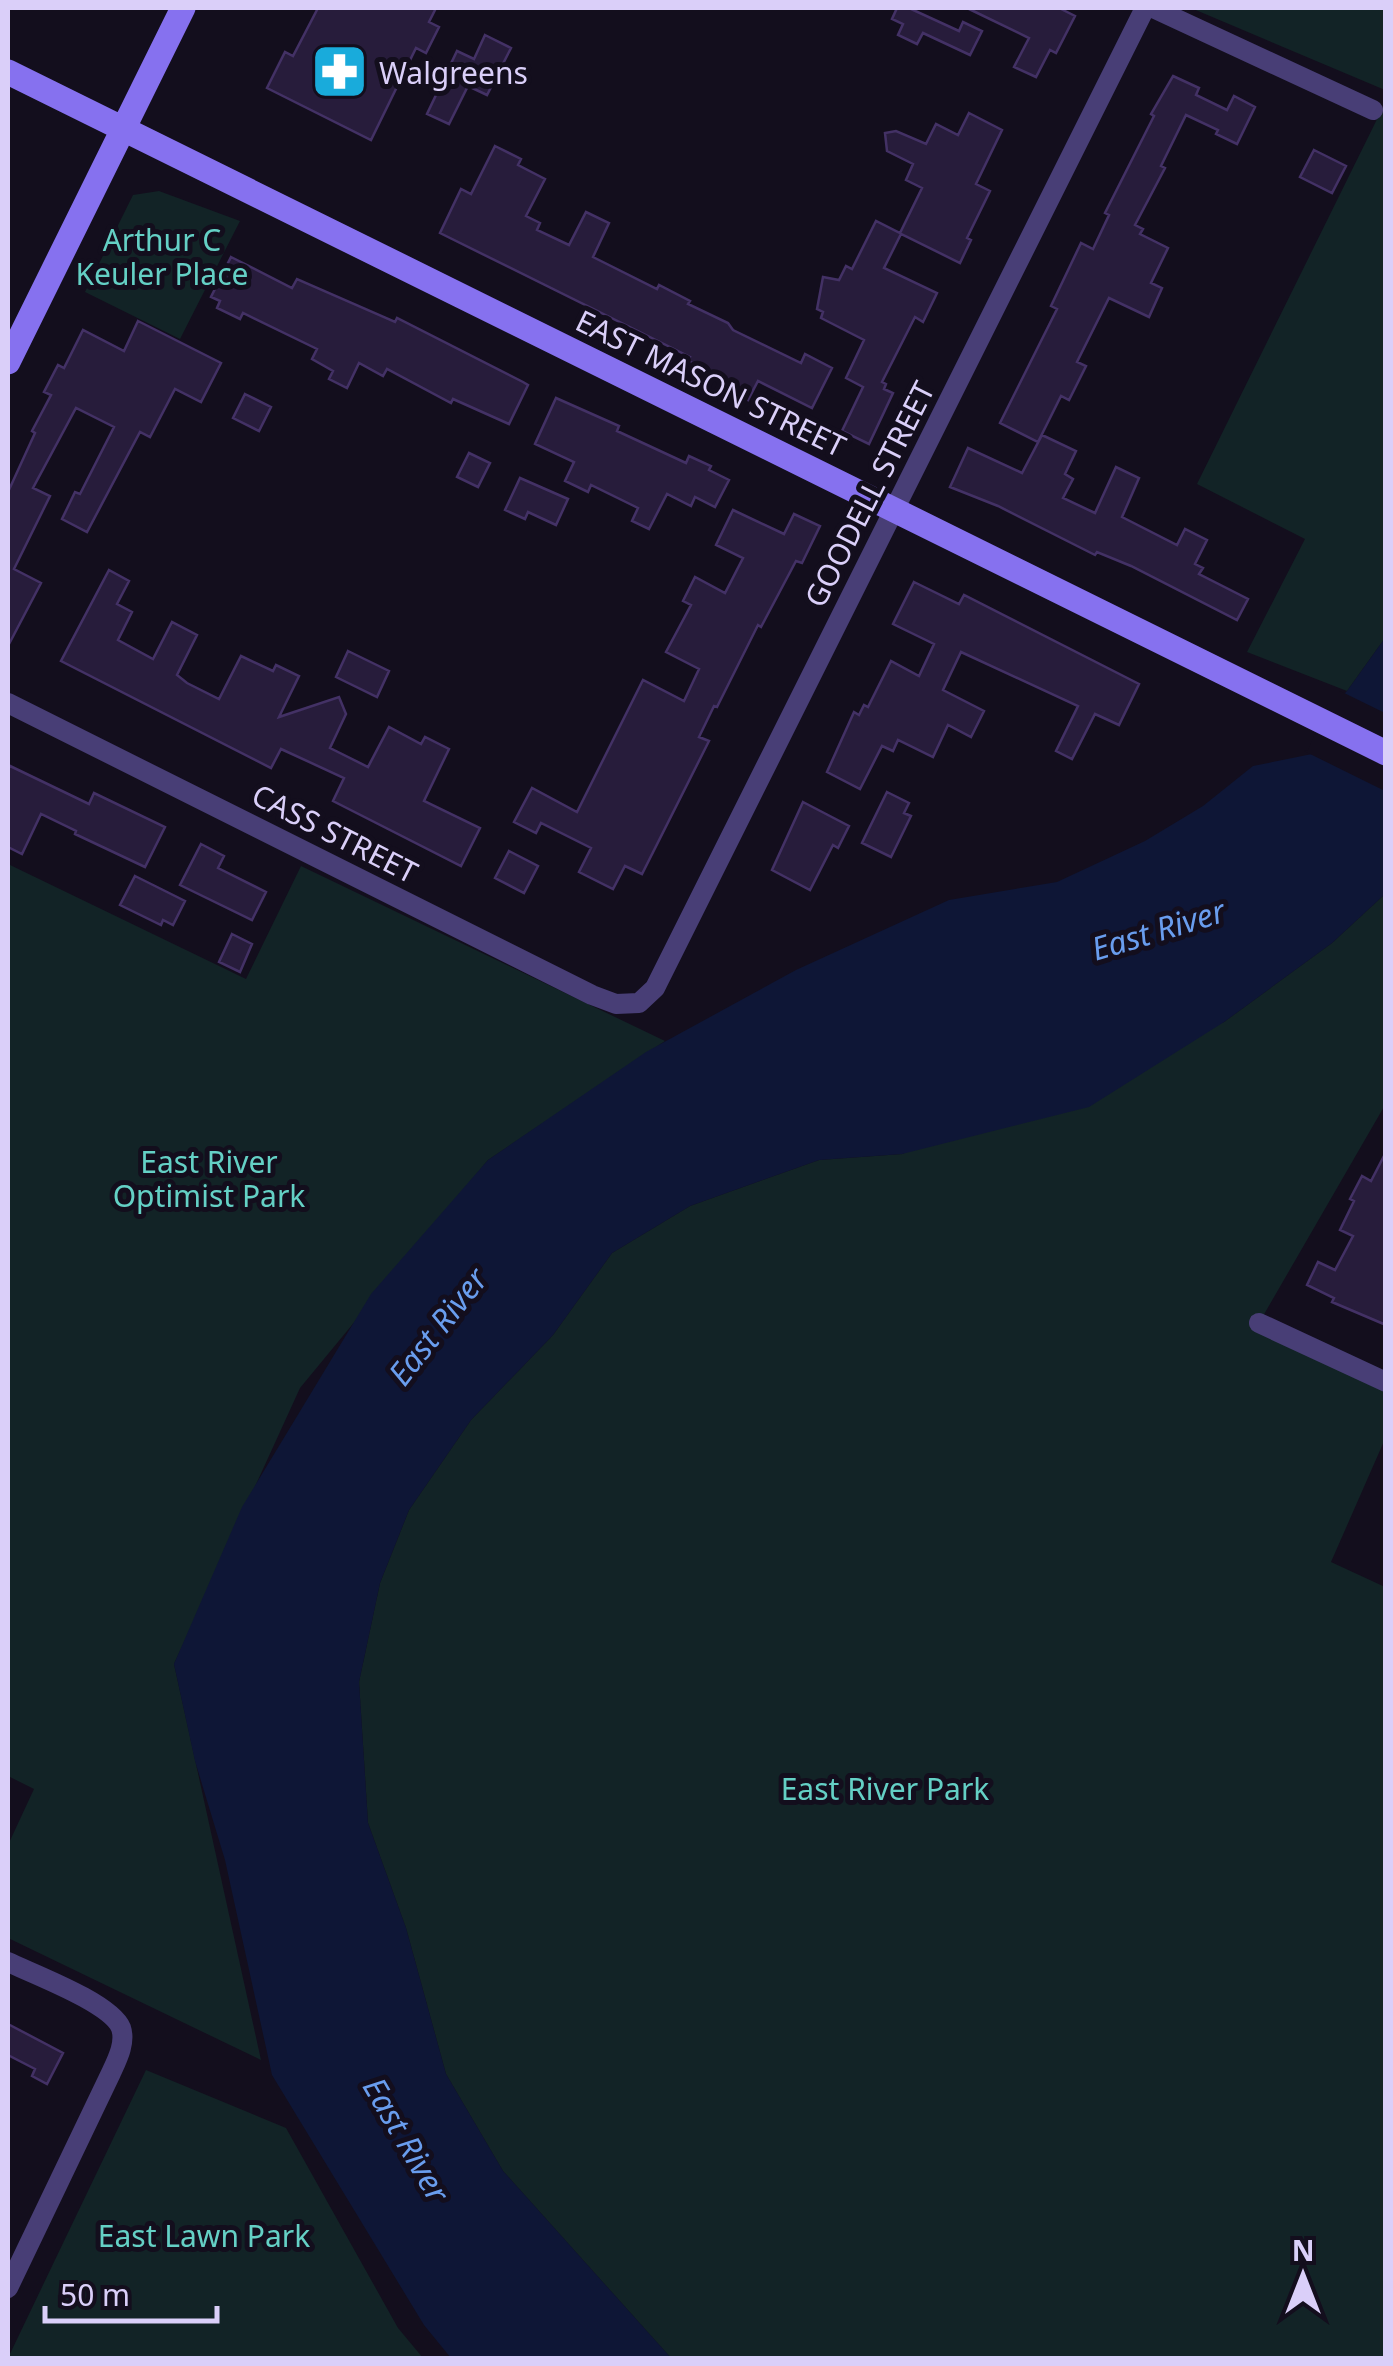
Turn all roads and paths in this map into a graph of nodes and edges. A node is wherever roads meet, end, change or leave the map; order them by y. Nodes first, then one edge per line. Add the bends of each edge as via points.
1 (184, 8) edge
2 (1144, 8) edge
3 (1152, 8) edge
4 (8, 72) edge
5 (1372, 110) dead end
6 (123, 129) junction
7 (8, 362) edge
8 (895, 510) junction
9 (8, 703) edge
10 (1386, 753) edge
11 (640, 1003) joint
12 (1259, 1323) dead end
13 (1386, 1382) edge
14 (8, 1962) edge
15 (8, 2288) edge

1 - 6 main road
2 - 8 street, GOODELL STREET
3 - 5 street
4 - 6 main road, EAST MASON STREET
6 - 7 main road
6 - 8 main road, EAST MASON STREET
8 - 10 main road, EAST MASON STREET
8 - 11 street, GOODELL STREET via 655,988
9 - 11 street, CASS STREET via 592,995
12 - 13 street
14 - 15 street via 98,2006 121,2029 120,2054

